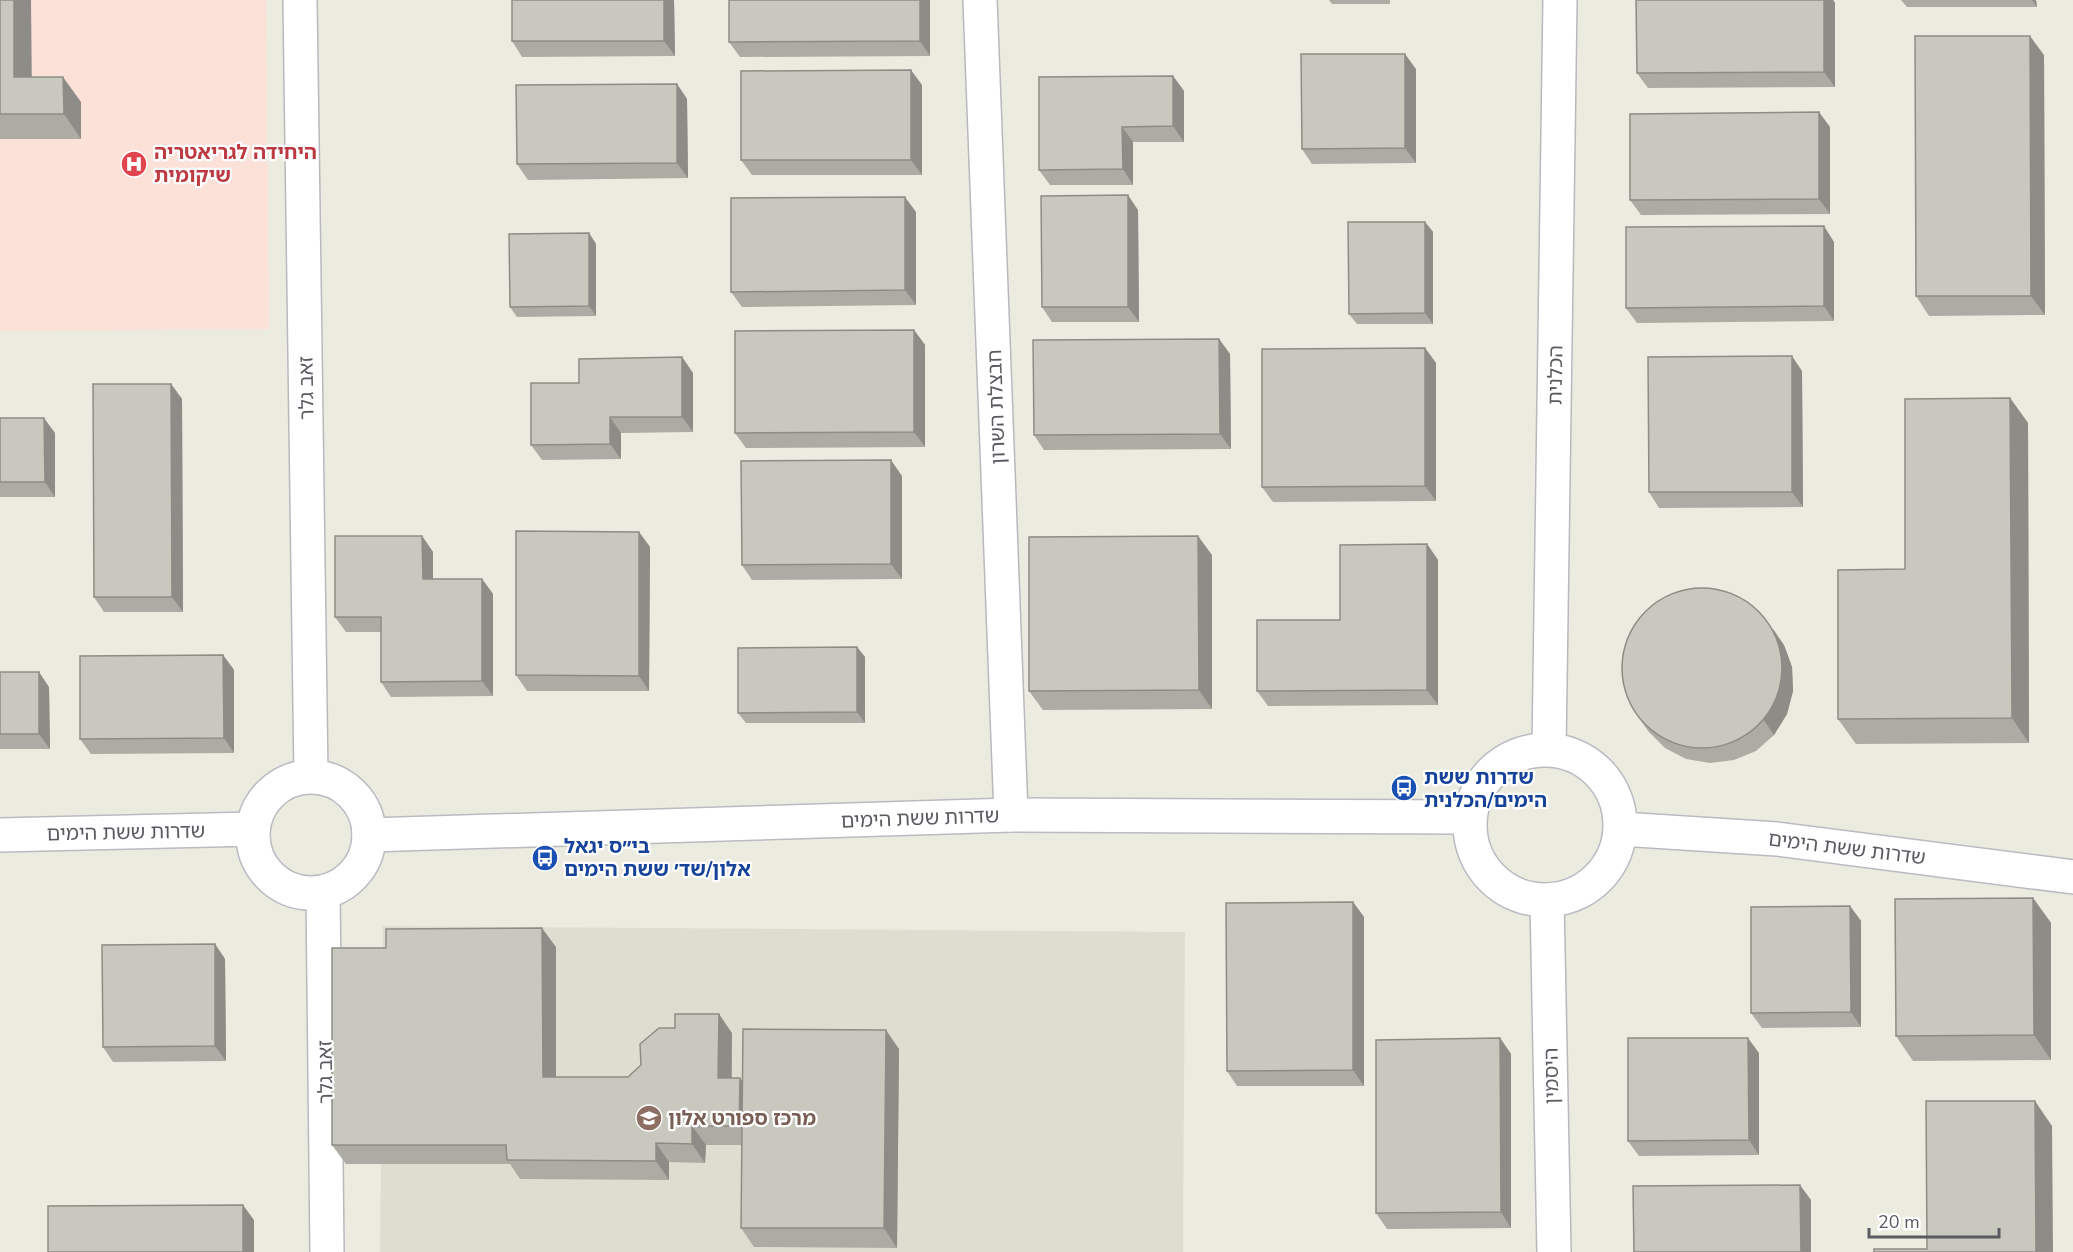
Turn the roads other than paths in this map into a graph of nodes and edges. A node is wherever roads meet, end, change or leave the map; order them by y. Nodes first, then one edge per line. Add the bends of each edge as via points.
1 (300, 0) edge
2 (980, 0) edge
3 (1560, 0) edge
4 (1549, 749) junction
5 (311, 776) junction
6 (1011, 815) junction
7 (1470, 817) junction
8 (253, 829) junction
9 (1621, 829) junction
10 (369, 834) junction
11 (0, 835) edge
12 (2073, 877) edge
13 (322, 891) junction
14 (1547, 900) junction
15 (327, 1252) edge
16 (1554, 1252) edge

1 - 5 street, זאב גלר
2 - 6 street, חבצלת השרון
3 - 4 street, הכלנית
4 - 7 street via 1526,752 1505,761 1488,776 1476,795
4 - 9 street via 1572,754 1593,766 1609,784 1618,806
5 - 8 street via 271,791 259,808
5 - 10 street via 333,781 352,793 365,812
6 - 7 street, שדרות ששת הימים
6 - 10 street, שדרות ששת הימים
7 - 14 street via 1472,842 1482,866 1499,884 1522,896
8 - 11 street, שדרות ששת הימים
8 - 13 street via 260,864 272,878 287,888
9 - 12 street, שדרות ששת הימים via 1777,838
9 - 14 street via 1614,856 1598,879 1575,894
10 - 13 street via 364,857 351,877
13 - 15 street, זאב גלר
14 - 16 street, היסמין

